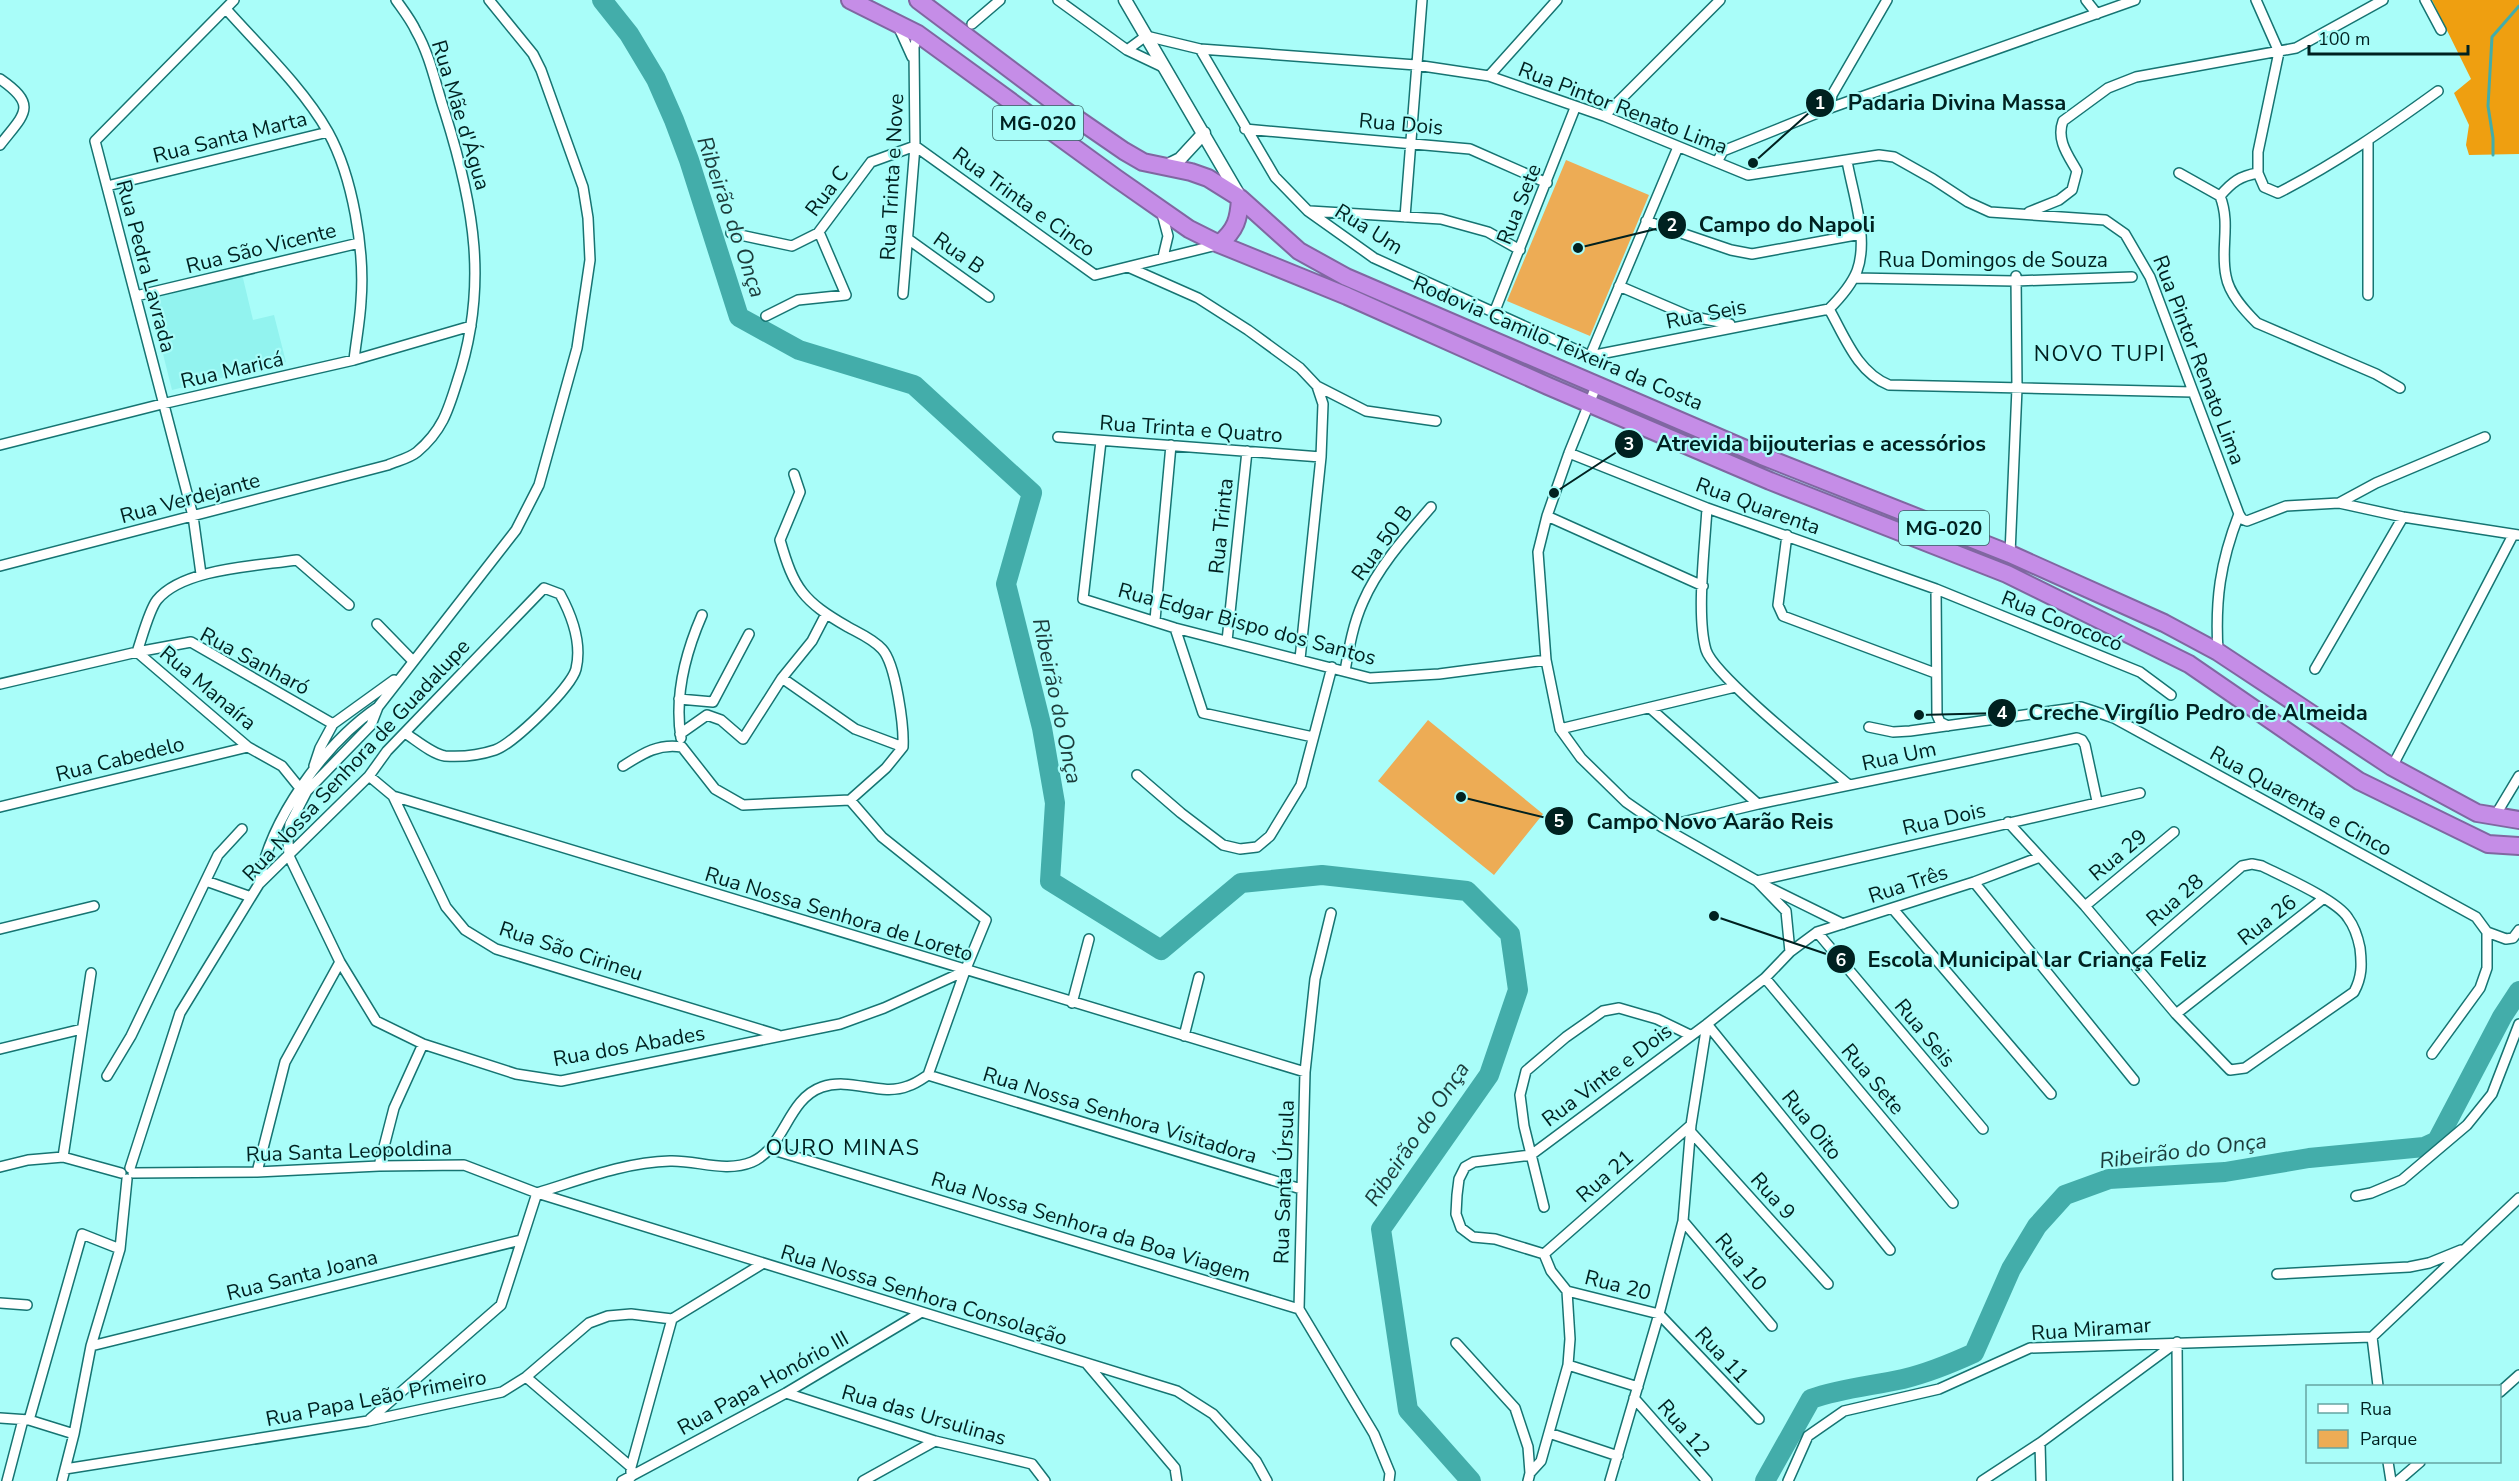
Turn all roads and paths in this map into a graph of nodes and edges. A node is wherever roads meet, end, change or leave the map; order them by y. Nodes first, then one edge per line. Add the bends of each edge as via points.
1 (234, 0) edge
2 (396, 0) edge
3 (489, 0) edge
4 (850, 0) edge
5 (918, 0) edge
6 (1000, 0) edge
7 (1058, 0) edge
8 (1125, 0) edge
9 (1422, 0) edge
10 (1557, 0) edge
11 (1720, 0) edge
12 (1887, 0) edge
13 (2086, 0) edge
14 (2135, 0) edge
15 (2256, 0) edge
16 (2383, 0) edge
17 (2425, 0) edge
18 (225, 9) junction
19 (2097, 14) junction
20 (897, 22) junction
21 (972, 24) dead end
22 (2441, 30) dead end
23 (918, 34) junction
24 (1146, 36) junction
25 (1200, 49) junction
26 (1127, 50) junction
27 (2279, 52) junction
28 (914, 62) junction
29 (1416, 65) junction
30 (1165, 68) junction
31 (1489, 76) junction
32 (0, 78) edge
33 (2438, 91) dead end
34 (1575, 108) junction
35 (1830, 108) junction
36 (1604, 116) junction
37 (1245, 129) junction
38 (328, 132) junction
39 (1204, 133) junction
40 (1412, 142) junction
41 (2368, 142) junction
42 (0, 145) edge
43 (915, 146) junction
44 (1678, 147) junction
45 (1847, 161) junction
46 (1717, 162) junction
47 (1162, 167) junction
48 (2179, 173) dead end
49 (2258, 173) junction
50 (1547, 183) junction
51 (106, 186) junction
52 (2220, 196) junction
53 (1240, 198) junction
54 (1160, 209) junction
55 (1308, 211) junction
56 (2018, 214) junction
57 (1405, 217) junction
58 (1646, 221) junction
59 (819, 232) junction
60 (730, 233) dead end
61 (1861, 234) junction
62 (908, 238) junction
63 (359, 243) junction
64 (1219, 244) junction
65 (1520, 250) junction
66 (1163, 257) junction
67 (1128, 267) junction
68 (2141, 277) junction
69 (1854, 278) junction
70 (2016, 278) junction
71 (1619, 285) junction
72 (903, 294) dead end
73 (2368, 295) dead end
74 (136, 296) junction
75 (989, 297) dead end
76 (1829, 309) junction
77 (1494, 313) junction
78 (766, 316) dead end
79 (1741, 325) junction
80 (471, 326) junction
81 (1590, 356) junction
82 (354, 360) junction
83 (1597, 384) junction
84 (1317, 386) junction
85 (2016, 388) junction
86 (2400, 388) dead end
87 (2193, 392) junction
88 (162, 404) junction
89 (1590, 404) junction
90 (1436, 422) dead end
91 (1058, 437) dead end
92 (2485, 437) dead end
93 (1101, 441) junction
94 (0, 445) edge
95 (1171, 445) junction
96 (1247, 451) junction
97 (1569, 453) junction
98 (1321, 457) junction
99 (388, 465) joint
100 (794, 474) dead end
101 (2339, 503) junction
102 (1431, 507) dead end
103 (1707, 508) junction
104 (2239, 514) junction
105 (192, 516) junction
106 (1547, 516) junction
107 (2403, 517) junction
108 (1787, 535) junction
109 (2516, 535) edge
110 (2010, 554) junction
111 (0, 566) edge
112 (201, 574) junction
113 (1703, 586) junction
114 (1936, 589) junction
115 (349, 605) dead end
116 (826, 614) junction
117 (702, 615) dead end
118 (1155, 620) junction
119 (377, 624) dead end
120 (1175, 628) junction
121 (749, 634) dead end
122 (1227, 641) junction
123 (137, 652) junction
124 (2218, 652) junction
125 (1300, 659) junction
126 (1546, 660) junction
127 (413, 661) junction
128 (1332, 667) junction
129 (2315, 669) dead end
130 (1345, 671) junction
131 (405, 672) junction
132 (1935, 673) junction
133 (782, 678) junction
134 (0, 684) edge
135 (1735, 687) junction
136 (2171, 695) dead end
137 (679, 699) junction
138 (378, 707) junction
139 (1650, 708) junction
140 (333, 724) junction
141 (1948, 726) junction
142 (1869, 727) dead end
143 (1560, 729) junction
144 (405, 733) junction
145 (680, 734) junction
146 (1313, 737) junction
147 (248, 747) junction
148 (682, 747) junction
149 (903, 747) junction
150 (623, 766) dead end
151 (2392, 767) junction
152 (312, 771) junction
153 (1137, 775) dead end
154 (369, 776) junction
155 (2519, 776) edge
156 (1849, 785) junction
157 (299, 787) junction
158 (2140, 793) dead end
159 (393, 796) junction
160 (850, 800) junction
161 (2097, 801) junction
162 (1758, 804) junction
163 (0, 807) edge
164 (2495, 816) junction
165 (2519, 820) edge
166 (2008, 822) junction
167 (1662, 827) junction
168 (242, 829) dead end
169 (2174, 832) dead end
170 (2519, 846) edge
171 (289, 856) junction
172 (2040, 857) junction
173 (206, 881) junction
174 (1757, 881) junction
175 (1974, 882) junction
176 (259, 884) junction
177 (251, 897) junction
178 (2324, 898) junction
179 (94, 906) dead end
180 (2085, 906) junction
181 (1893, 909) junction
182 (1331, 913) dead end
183 (1843, 924) junction
184 (0, 929) edge
185 (2519, 930) edge
186 (1817, 932) junction
187 (2487, 932) junction
188 (1089, 939) dead end
189 (1790, 952) junction
190 (2132, 961) junction
191 (340, 962) junction
192 (965, 971) junction
193 (91, 973) dead end
194 (1199, 977) dead end
195 (1765, 978) junction
196 (1072, 1003) junction
197 (2176, 1014) junction
198 (1707, 1024) junction
199 (2519, 1024) edge
200 (82, 1029) junction
201 (1690, 1035) junction
202 (780, 1036) junction
203 (1184, 1036) junction
204 (423, 1044) junction
205 (0, 1049) edge
206 (2432, 1054) dead end
207 (1305, 1072) junction
208 (928, 1075) junction
209 (107, 1076) dead end
210 (2134, 1080) dead end
211 (2052, 1094) dead end
212 (1691, 1128) junction
213 (1983, 1129) dead end
214 (770, 1149) junction
215 (1531, 1155) junction
216 (63, 1157) junction
217 (379, 1166) junction
218 (0, 1167) edge
219 (257, 1172) junction
220 (128, 1173) junction
221 (1301, 1189) junction
222 (537, 1193) junction
223 (2356, 1196) dead end
224 (2519, 1198) edge
225 (1953, 1203) dead end
226 (1544, 1207) dead end
227 (1683, 1221) junction
228 (521, 1240) junction
229 (2466, 1248) junction
230 (120, 1249) junction
231 (1890, 1250) dead end
232 (1544, 1254) junction
233 (762, 1264) junction
234 (2277, 1274) dead end
235 (1828, 1284) dead end
236 (1567, 1291) junction
237 (0, 1303) edge
238 (27, 1305) dead end
239 (1299, 1309) junction
240 (921, 1312) junction
241 (1659, 1314) junction
242 (672, 1319) junction
243 (1772, 1326) dead end
244 (2372, 1337) junction
245 (2177, 1342) junction
246 (1456, 1343) dead end
247 (91, 1346) junction
248 (1087, 1364) junction
249 (1568, 1365) junction
250 (2519, 1375) edge
251 (526, 1377) junction
252 (2378, 1385) edge
253 (1638, 1386) junction
254 (2501, 1390) edge
255 (786, 1393) junction
256 (1634, 1398) junction
257 (0, 1418) edge
258 (1759, 1419) dead end
259 (26, 1420) junction
260 (368, 1421) junction
261 (1549, 1433) junction
262 (74, 1434) junction
263 (934, 1441) junction
264 (2040, 1443) junction
265 (1617, 1456) junction
266 (2388, 1463) edge
267 (2418, 1463) edge
268 (65, 1469) junction
269 (628, 1475) edge
270 (1529, 1477) edge
271 (7, 1481) edge
272 (62, 1481) edge
273 (863, 1481) edge
274 (1045, 1481) edge
275 (1177, 1481) edge
276 (1267, 1481) edge
277 (1389, 1481) edge
278 (1610, 1481) edge
279 (1707, 1481) edge
280 (1788, 1481) edge
281 (1982, 1481) edge
282 (2041, 1481) edge
283 (2178, 1481) edge
284 (2391, 1481) edge
285 (2398, 1481) edge

1 - 18 street
2 - 80 street, Rua Mãe d'Água via 417,32 461,164 472,214 476,268
3 - 127 street via 533,54 541,70 583,188 590,260 577,348 539,485 516,530
4 - 20 highway, MG-020
5 - 47 highway, MG-020 via 1115,145 1143,162
6 - 21 street
7 - 26 street
8 - 24 street, Rodovia Camilo Teixeira da Costa
9 - 29 street
10 - 31 street
11 - 36 street
12 - 35 street via 1832,95
13 - 19 street
14 - 19 street
15 - 27 street
16 - 27 street via 2296,48
17 - 22 street
18 - 38 street via 287,76
18 - 51 street, Rua Pedra Lavrada via 95,141
19 - 35 street
20 - 23 highway, MG-020
20 - 28 street, Rua Trinta e Nove
23 - 28 street, Rua Trinta e Nove
23 - 54 highway, MG-020
24 - 25 street, Rua Pintor Renato Lima
24 - 26 street
24 - 30 street, Rodovia Camilo Teixeira da Costa
25 - 29 street, Rua Pintor Renato Lima
25 - 37 street, Rua Um
26 - 30 street
27 - 49 street via 2258,152
27 - 56 street via 2136,77 2108,88 2062,121 2063,146 2077,171 2072,190 2036,211
28 - 43 street, Rua Trinta e Nove
29 - 31 street, Rua Pintor Renato Lima
29 - 40 street
30 - 39 street, Rodovia Camilo Teixeira da Costa
31 - 34 street, Rua Pintor Renato Lima
32 - 42 street via 17,91 25,104 25,113
33 - 41 street
34 - 36 street, Rua Pintor Renato Lima
34 - 50 street, Rua Sete
35 - 46 street via 1723,152
36 - 44 street, Rua Pintor Renato Lima
37 - 40 street, Rua Dois
37 - 55 street, Rua Um via 1275,177
38 - 51 street, Rua Santa Marta
38 - 63 street via 348,186
39 - 47 street via 1180,159
39 - 53 street, Rodovia Camilo Teixeira da Costa
40 - 50 street, Rua Dois via 1470,148
40 - 57 street
41 - 49 street via 2278,193 2264,187
41 - 73 street
43 - 59 street, Rua C via 871,162
43 - 62 street, Rua Trinta e Nove
43 - 67 street, Rua Trinta e Cinco via 1095,275
44 - 46 street, Rua Pintor Renato Lima
44 - 58 street
45 - 46 street, Rua Pintor Renato Lima via 1748,175
45 - 56 street, Rua Pintor Renato Lima via 1879,155 1894,157 1968,202 1990,212
45 - 61 street, Rua Domingos de Souza
47 - 53 highway, MG-020 via 1208,178
48 - 52 street
49 - 52 street via 2233,181
50 - 65 street, Rua Sete
51 - 74 street, Rua Pedra Lavrada
52 - 86 street via 2226,216 2226,278 2246,312 2258,323
53 - 64 highway via 1235,229
53 - 83 highway, Rodovia Camilo Teixeira da Costa / MG-020 via 1299,251 1346,277
54 - 64 highway, MG-020
54 - 66 street via 1168,236
55 - 57 street
55 - 77 street, Rua Um via 1374,258
56 - 68 street, Rua Pintor Renato Lima via 2113,224 2132,243
57 - 65 street via 1441,219 1488,232
58 - 61 street via 1752,254
58 - 71 street
59 - 60 street, Rua C via 792,246
59 - 78 street via 846,295 798,300
61 - 69 street, Rua Domingos de Souza
62 - 72 street, Rua Trinta e Nove
62 - 75 street, Rua B
63 - 74 street, Rua São Vicente
63 - 82 street via 361,300
64 - 66 street, Rua Trinta e Cinco
64 - 89 highway, Rodovia Camilo Teixeira da Costa / MG-020
65 - 77 street, Rua Sete
66 - 67 street, Rua Trinta e Cinco
67 - 84 street via 1198,298 1248,330
68 - 70 street, Rua Domingos de Souza
68 - 87 street, Rua Pintor Renato Lima
69 - 70 street, Rua Domingos de Souza
69 - 76 street, Rua Domingos de Souza
70 - 85 street
71 - 79 street via 1689,316
71 - 81 street
74 - 88 street, Rua Pedra Lavrada
76 - 79 street, Rua Seis
76 - 85 street via 1852,352 1871,374 1889,385
77 - 81 street, Rua Um
79 - 81 street, Rua Seis
80 - 82 street, Rua Maricá
80 - 99 street, Rua Mãe d'Água via 467,352 444,421 416,453
82 - 88 street, Rua Maricá
83 - 89 street
83 - 110 highway, Rodovia Camilo Teixeira da Costa / MG-020 via 1762,456
84 - 90 street via 1366,411
84 - 98 street via 1323,404
85 - 87 street
85 - 110 street
87 - 104 street, Rua Pintor Renato Lima
88 - 94 street, Rua Maricá
88 - 105 street, Rua Pedra Lavrada
89 - 97 street
89 - 170 highway, Rodovia Camilo Teixeira da Costa / MG-020 via 1770,482 2007,574 2189,664 2360,781 2488,844
91 - 93 street, Rua Trinta e Quatro
92 - 101 street
93 - 95 street, Rua Trinta e Quatro
93 - 118 street, Rua Edgar Bispo dos Santos via 1083,599
95 - 96 street, Rua Trinta e Quatro
95 - 118 street
96 - 98 street, Rua Trinta e Quatro
96 - 122 street, Rua Trinta
97 - 103 street, Rua Quarenta
97 - 106 street
98 - 125 street
99 - 105 street, Rua Verdejante
100 - 116 street via 800,492 780,540 795,584
101 - 104 street via 2286,506 2247,521
101 - 107 street
102 - 130 street, Rua 50 B via 1394,551 1363,601
103 - 108 street, Rua Quarenta
103 - 113 street
104 - 124 street via 2222,565
105 - 111 street, Rua Verdejante
105 - 112 street, Rua Pedra Lavrada
106 - 113 street
106 - 126 street via 1538,552
107 - 109 street
107 - 129 street
108 - 114 street, Rua Quarenta
108 - 132 street via 1778,605 1783,616
109 - 151 street
110 - 124 highway, Rodovia Camilo Teixeira da Costa / MG-020 via 2164,623
112 - 115 street, Rua Manaíra via 297,560
112 - 123 street, Rua Manaíra via 181,581 156,600
113 - 135 street via 1706,653
114 - 132 street
114 - 136 street, Rua Corococó via 2139,672
116 - 133 street via 812,641
116 - 149 street via 882,649 892,669
117 - 137 street via 688,646
118 - 120 street, Rua Edgar Bispo dos Santos
119 - 127 street
120 - 122 street, Rua Edgar Bispo dos Santos
120 - 146 street via 1203,713
121 - 137 street via 713,702
122 - 125 street, Rua Edgar Bispo dos Santos
123 - 134 street, Rua Sanharó
123 - 140 street, Rua Sanharó via 191,642
123 - 147 street, Rua Manaíra
124 - 151 highway, Rodovia Camilo Teixeira da Costa / MG-020
125 - 128 street, Rua Edgar Bispo dos Santos
126 - 130 street, Rua Edgar Bispo dos Santos via 1439,674 1370,678
126 - 143 street
127 - 131 street
128 - 130 street, Rua Edgar Bispo dos Santos
128 - 146 street
131 - 138 street
131 - 140 street
132 - 141 street via 1937,715
133 - 145 street via 743,739 721,720 707,715
133 - 149 street via 855,729
135 - 139 street
135 - 156 street
137 - 145 street
138 - 152 street via 363,717
138 - 171 street via 371,724 307,790 290,824
139 - 143 street
139 - 162 street
140 - 152 street
141 - 142 street, Rua Quarenta e Cinco via 1893,732
141 - 187 street, Rua Quarenta e Cinco via 2081,708 2114,718 2476,917
143 - 167 street via 1588,765 1626,802
144 - 144 street, Rua Nossa Senhora de Guadalupe via 442,756 469,755 497,750 536,719 575,671 577,646 569,611 560,594 544,588
144 - 154 street, Rua Nossa Senhora de Guadalupe
145 - 148 street
146 - 153 street via 1301,785 1270,836 1257,847 1223,845
147 - 157 street, Rua Manaíra via 282,766
147 - 163 street, Rua Cabedelo
148 - 150 street via 650,749
148 - 160 street via 715,789 743,805
149 - 160 street
151 - 164 highway, Rodovia Camilo Teixeira da Costa / MG-020 via 2477,813
152 - 157 street
154 - 159 street, Rua Nossa Senhora de Loreto
154 - 171 street, Rua Nossa Senhora de Guadalupe
155 - 164 street
156 - 161 street, Rua Um via 2077,738 2085,745
156 - 162 street, Rua Um
157 - 176 street via 263,860
158 - 161 street, Rua Dois
159 - 192 street, Rua Nossa Senhora de Loreto
159 - 202 street, Rua São Cirineu via 446,908 465,930 496,949
160 - 192 street via 882,837 986,920
161 - 166 street, Rua Dois
162 - 167 street, Rua Um
164 - 165 highway, Rodovia Camilo Teixeira da Costa / MG-020
166 - 172 street
166 - 174 street, Rua Dois
167 - 174 street
168 - 173 street via 218,855
169 - 180 street, Rua 29
171 - 176 street, Rua Nossa Senhora de Guadalupe
171 - 191 street, Rua dos Abades
172 - 175 street, Rua Três
172 - 180 street
173 - 177 street
173 - 209 street via 131,1036
174 - 183 street
174 - 189 street via 1786,911
175 - 181 street, Rua Três
175 - 210 street
176 - 177 street, Rua Nossa Senhora de Guadalupe
177 - 220 street, Rua Nossa Senhora de Guadalupe via 180,1012
178 - 190 street, Rua 28 via 2262,866 2242,866
178 - 197 street, Rua 26
178 - 197 street via 2348,916 2358,941 2362,964 2354,992 2245,1068 2230,1070
179 - 184 street
180 - 190 street
181 - 183 street, Rua Três
181 - 211 street
182 - 207 street, Rua Santa Úrsula via 1315,979
183 - 186 street, Rua Três
185 - 187 street via 2513,938 2506,939
186 - 189 street, Rua Três
186 - 213 street, Rua Seis
187 - 206 street via 2487,968 2480,988
188 - 196 street
189 - 195 street, Rua Três
190 - 197 street
191 - 204 street, Rua dos Abades via 376,1021
191 - 219 street via 285,1062
192 - 196 street, Rua Nossa Senhora de Loreto
192 - 202 street, Rua dos Abades via 840,1024
192 - 208 street
193 - 200 street
194 - 203 street
195 - 198 street, Rua Vinte e Dois
195 - 225 street, Rua Sete
196 - 203 street, Rua Nossa Senhora de Loreto
198 - 201 street, Rua Vinte e Dois
198 - 212 street
198 - 231 street, Rua Oito
199 - 223 street via 2492,1094 2467,1125 2402,1180
200 - 205 street
200 - 216 street
201 - 215 street, Rua Vinte e Dois
201 - 215 street via 1619,1008 1603,1011 1566,1037 1526,1071 1520,1095
202 - 204 street, Rua dos Abades via 561,1081 516,1074
203 - 207 street, Rua Nossa Senhora de Loreto
204 - 217 street via 394,1108
207 - 221 street, Rua Santa Úrsula
208 - 214 street via 908,1087 890,1090 846,1083 822,1087 806,1096
208 - 221 street, Rua Nossa Senhora Visitadora
212 - 227 street
212 - 232 street, Rua 21
212 - 235 street, Rua 9
214 - 222 street via 752,1162 735,1166 672,1161 634,1165
214 - 239 street, Rua Nossa Senhora da Boa Viagem
215 - 226 street
215 - 232 street via 1474,1162 1465,1167 1459,1179 1456,1214 1461,1228 1473,1237 1495,1239
216 - 218 street
216 - 220 street, Rua Santa Leopoldina
217 - 219 street, Rua Santa Leopoldina
217 - 222 street, Rua Santa Leopoldina via 464,1165
219 - 220 street, Rua Santa Leopoldina
220 - 230 street, Rua Nossa Senhora de Guadalupe
221 - 239 street, Rua Santa Úrsula
222 - 228 street
222 - 233 street, Rua Nossa Senhora Consolação
224 - 229 street
227 - 241 street
227 - 243 street, Rua 10
228 - 247 street, Rua Santa Joana
228 - 260 street via 501,1305
229 - 234 street via 2409,1267
229 - 244 street
230 - 247 street, Rua Nossa Senhora de Guadalupe
230 - 259 street via 82,1234
232 - 236 street via 1551,1271
233 - 240 street, Rua Nossa Senhora Consolação
233 - 242 street
236 - 241 street, Rua 20
236 - 249 street
237 - 238 street
239 - 277 street via 1374,1434 1390,1473
240 - 248 street, Rua Nossa Senhora Consolação
240 - 255 street, Rua Papa Honório III
241 - 253 street
241 - 258 street, Rua 11
242 - 251 street, Rua Papa Leão Primeiro via 631,1314 589,1323
242 - 269 street
244 - 245 street, Rua Miramar
244 - 252 street
245 - 264 street
245 - 280 street, Rua Miramar via 2030,1348 1939,1389 1844,1411 1808,1436
245 - 283 street
246 - 270 street via 1515,1408 1528,1447
247 - 262 street, Rua Nossa Senhora de Guadalupe
248 - 275 street via 1175,1468
248 - 276 street, Rua Nossa Senhora Consolação via 1177,1391 1214,1414 1256,1461
249 - 253 street
249 - 261 street
250 - 254 street
251 - 260 street, Rua Papa Leão Primeiro via 502,1392
251 - 269 street
253 - 256 street
255 - 263 street, Rua das Ursulinas
255 - 269 street, Rua Papa Honório III
256 - 265 street
256 - 279 street, Rua 12
257 - 259 street
259 - 262 street
259 - 271 street
260 - 268 street, Rua Papa Leão Primeiro
261 - 265 street
261 - 270 street via 1541,1461
262 - 268 street, Rua Nossa Senhora de Guadalupe
263 - 273 street
263 - 274 street, Rua das Ursulinas via 1032,1464
264 - 281 street
264 - 282 street
265 - 278 street
266 - 284 street
267 - 285 street
268 - 272 street, Rua Nossa Senhora de Guadalupe

